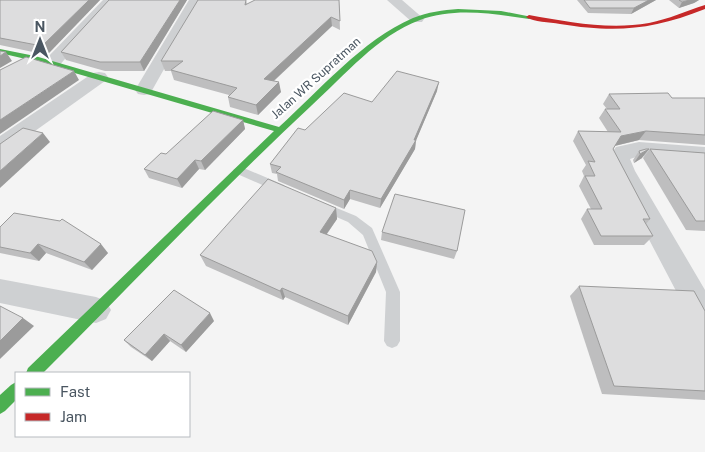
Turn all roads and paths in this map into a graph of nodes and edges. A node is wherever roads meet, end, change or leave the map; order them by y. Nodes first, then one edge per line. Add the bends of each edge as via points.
1 (110, 0) edge
2 (394, 0) edge
3 (195, 2) edge
4 (213, 3) edge
5 (705, 7) edge
6 (417, 19) junction
7 (0, 51) edge
8 (32, 58) junction
9 (51, 64) junction
10 (8, 71) edge
11 (99, 77) junction
12 (144, 90) junction
13 (280, 130) junction
14 (0, 146) edge
15 (705, 154) edge
16 (239, 170) junction
17 (291, 193) edge
18 (308, 200) edge
19 (0, 292) edge
20 (96, 310) junction
21 (705, 317) edge
22 (392, 341) dead end
23 (34, 372) edge
24 (15, 391) edge
25 (0, 406) edge

1 - 9 street
2 - 6 street
3 - 4 street
3 - 12 street
5 - 6 main road, Jalan WR Supratman via 671,19 631,27 467,12
6 - 13 main road, Jalan WR Supratman via 376,43
7 - 8 main road
8 - 9 main road
8 - 10 street
9 - 11 main road
11 - 12 main road
11 - 14 street
12 - 13 main road
13 - 16 main road, Jalan WR Supratman
15 - 21 street via 639,149 624,152 619,158
16 - 17 lane
16 - 20 main road, Jalan WR Supratman
18 - 22 lane via 352,219 368,232 392,292
19 - 20 street
20 - 23 main road, Jalan WR Supratman
24 - 25 main road

